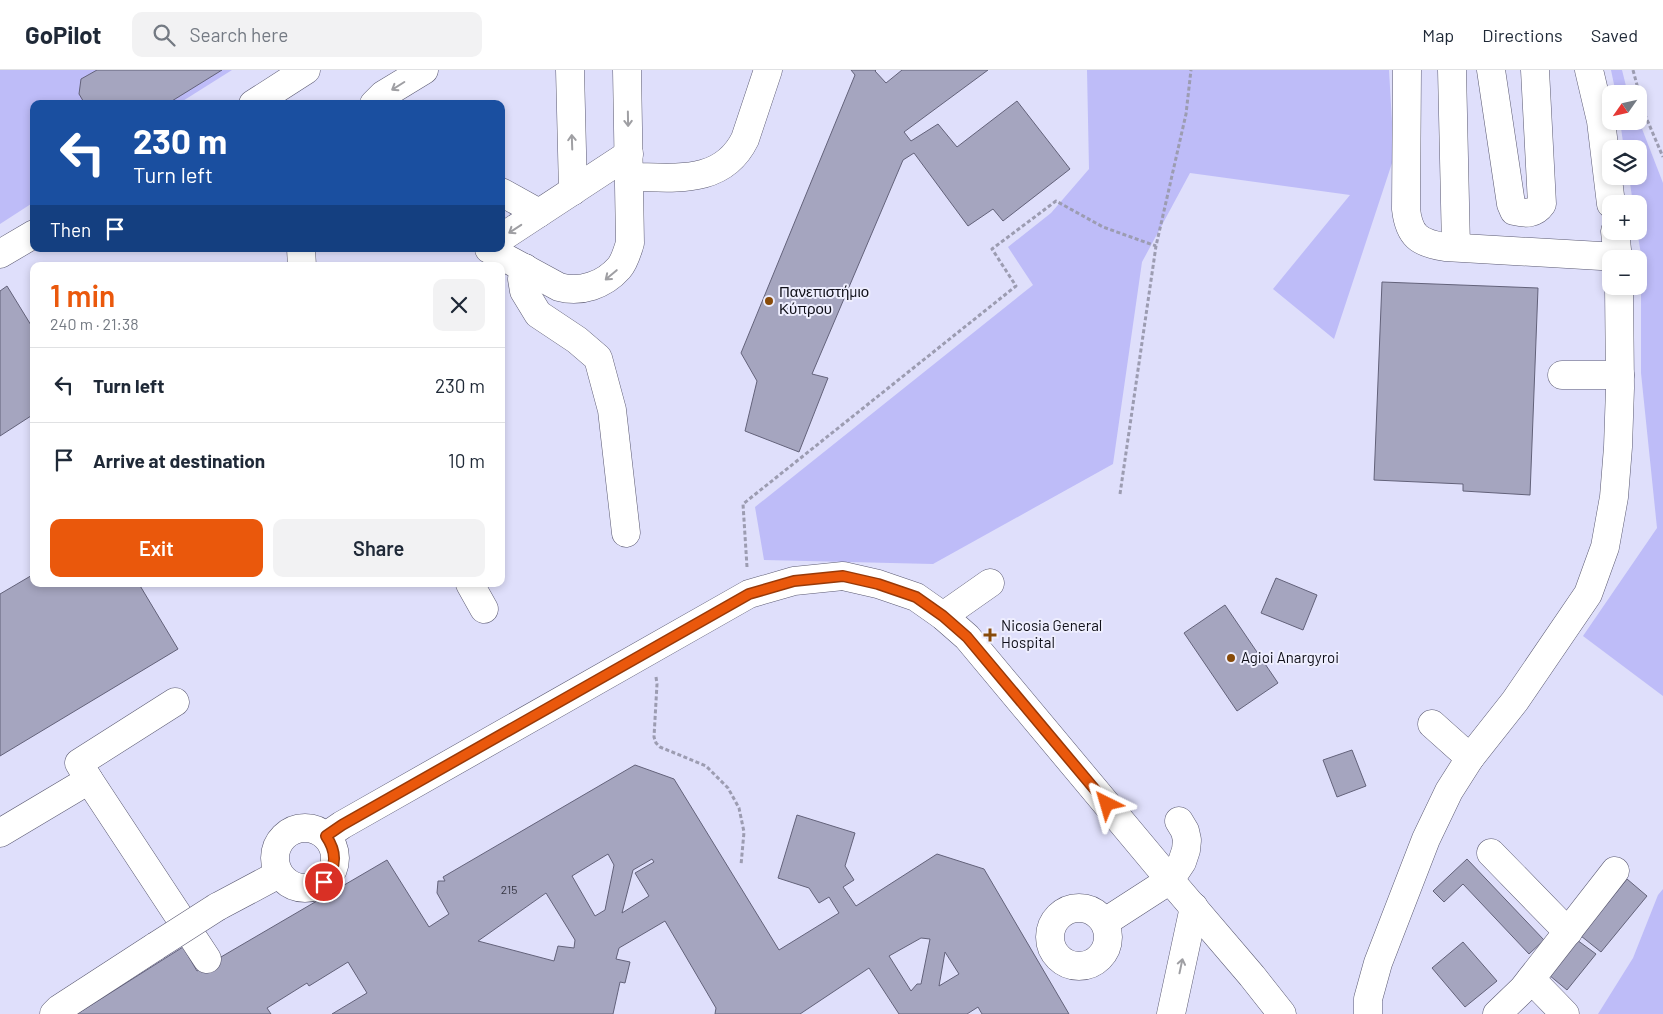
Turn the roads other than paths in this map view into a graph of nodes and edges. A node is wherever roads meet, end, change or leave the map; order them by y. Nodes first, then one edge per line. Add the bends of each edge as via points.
1 (306, 70) edge
2 (424, 70) edge
3 (570, 70) edge
4 (627, 70) edge
5 (768, 70) edge
6 (1408, 70) edge
7 (1452, 70) edge
8 (1491, 70) edge
9 (1535, 70) edge
10 (1589, 70) edge
11 (262, 100) edge
12 (378, 100) edge
13 (629, 165) junction
14 (573, 191) junction
15 (505, 194) edge
16 (1610, 195) edge
17 (539, 214) junction
18 (505, 235) edge
19 (30, 236) edge
20 (1456, 247) junction
21 (1617, 249) edge
22 (495, 252) edge
23 (0, 254) edge
24 (525, 268) junction
25 (1619, 295) edge
26 (1562, 375) dead end
27 (1620, 375) junction
28 (626, 533) dead end
29 (990, 583) dead end
30 (472, 587) edge
31 (484, 609) dead end
32 (943, 616) junction
33 (175, 702) dead end
34 (1432, 724) dead end
35 (1470, 758) junction
36 (90, 780) junction
37 (1179, 820) dead end
38 (0, 833) edge
39 (326, 836) junction
40 (1491, 853) dead end
41 (1615, 871) dead end
42 (279, 874) junction
43 (1170, 880) junction
44 (1194, 907) junction
45 (1104, 922) dead end
46 (1568, 932) junction
47 (207, 959) dead end
48 (1531, 979) junction
49 (54, 1014) edge
50 (1172, 1014) edge
51 (1282, 1014) edge
52 (1368, 1014) edge
53 (1497, 1014) edge
54 (1565, 1014) edge

1 - 11 street
2 -> 12 street
14 -> 3 street
4 -> 13 street
5 - 13 street via 745,139 730,159 706,174 688,177
6 - 20 street via 1406,209 1409,225 1421,241
7 - 20 street
8 - 9 street via 1511,204 1514,211 1530,213 1542,204
10 - 16 street
13 - 14 street
13 -> 24 street via 630,243 620,267 604,281 587,288 568,290
14 - 17 street
15 - 17 street
17 -> 18 street
19 - 23 street
20 - 21 street
22 - 24 street
24 - 28 street via 522,279 524,291 538,314 598,358 612,410
25 - 27 street
26 - 27 street
27 - 35 street via 1614,497 1606,548 1588,594 1515,701
29 - 32 street
30 - 31 street
32 - 39 street via 916,597 843,576 794,581 749,594
32 - 43 street via 967,637
33 - 36 street via 79,763
34 - 35 street
35 - 52 street via 1448,791 1426,839 1378,963 1368,999
36 - 38 street
36 - 47 street
37 - 43 street via 1185,831 1186,850
39 - 42 street via 318,830 299,828 282,838 275,855
39 - 42 street via 335,854 331,874 324,882 305,888 295,887
40 - 46 street
41 - 46 street
42 - 49 street, bridge via 217,907
43 - 44 street
43 - 45 street
50 -> 44 street
44 - 51 street
46 - 48 street
48 - 53 street
48 - 54 street

